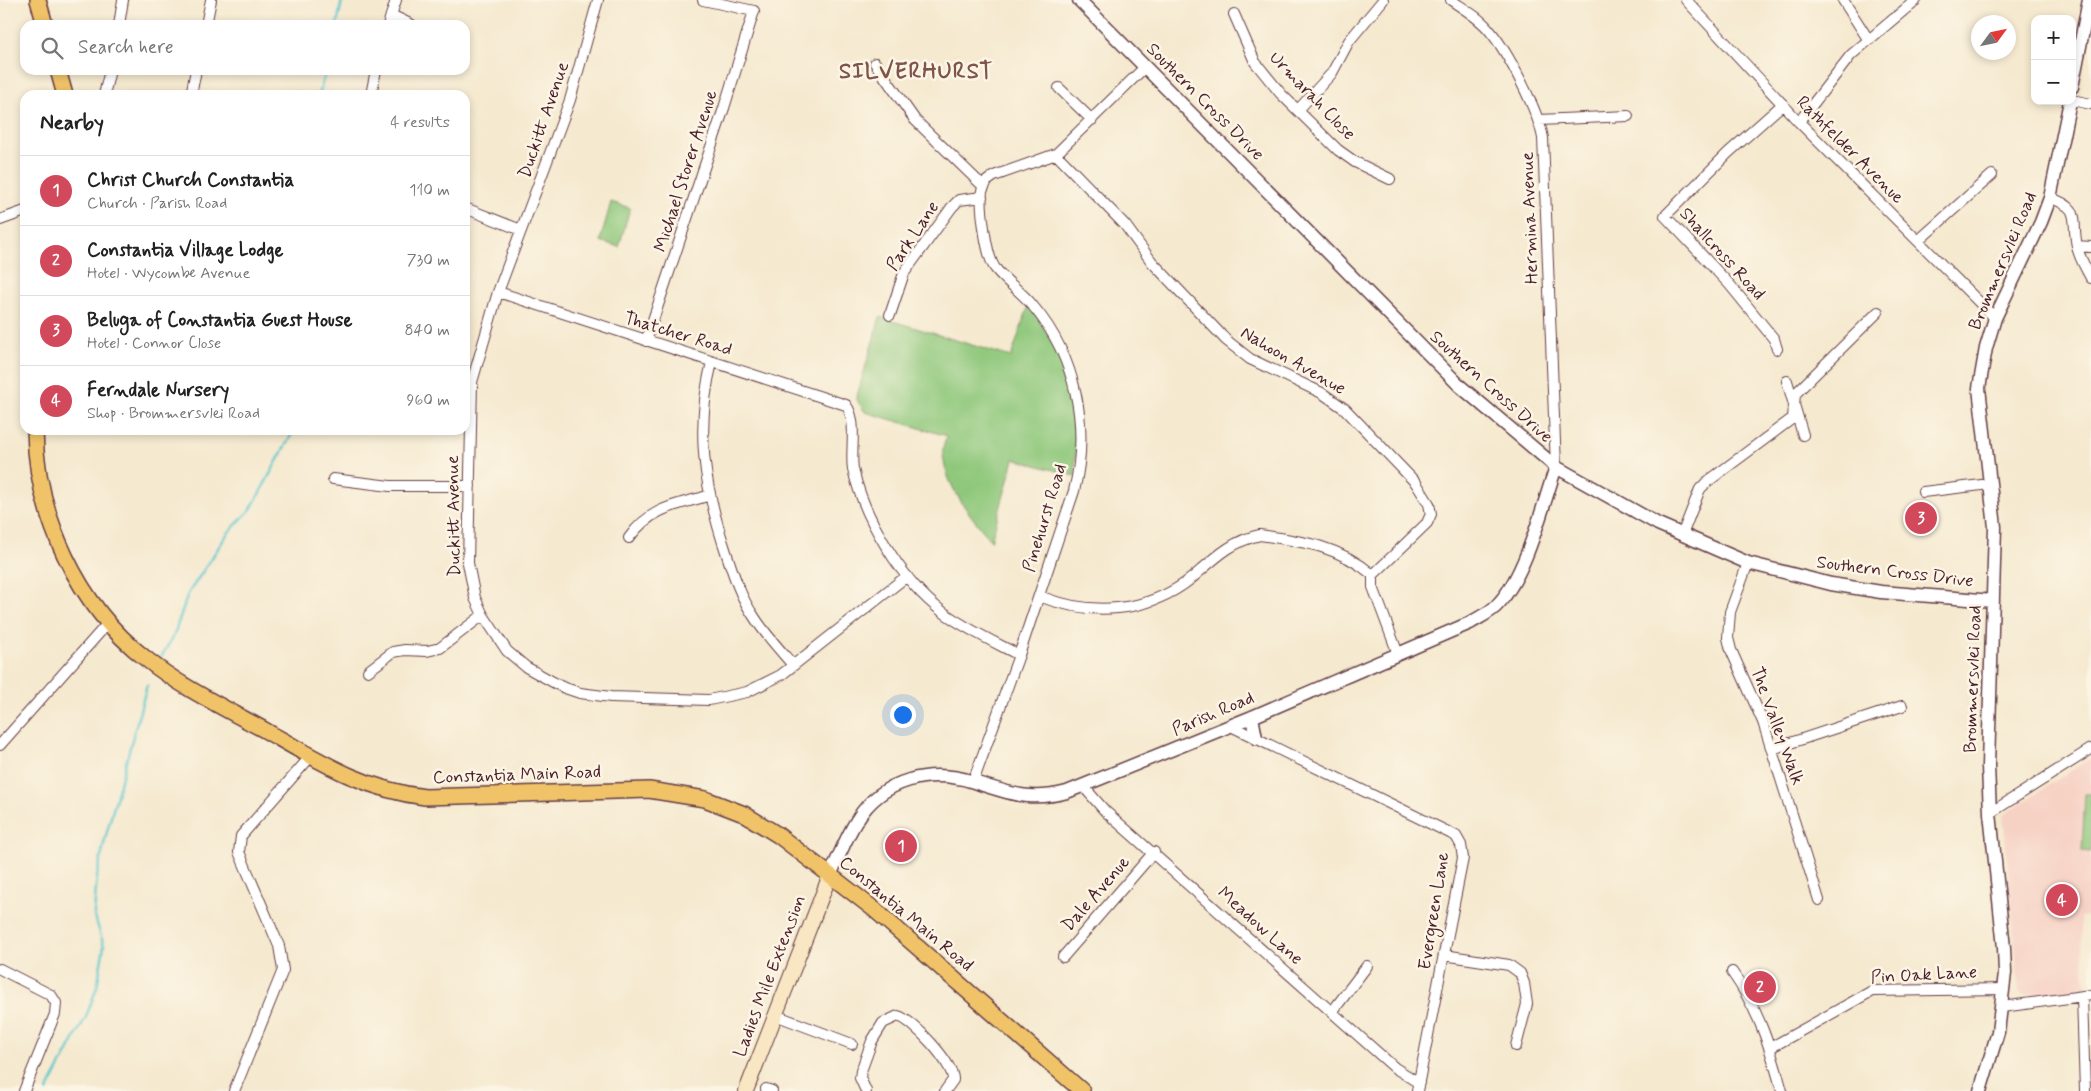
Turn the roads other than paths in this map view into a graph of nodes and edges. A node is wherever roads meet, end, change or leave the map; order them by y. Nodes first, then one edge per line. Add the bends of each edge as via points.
1 (38, 0) edge
2 (124, 0) edge
3 (211, 0) edge
4 (396, 0) edge
5 (598, 0) edge
6 (703, 0) edge
7 (1079, 0) edge
8 (1383, 0) edge
9 (1451, 0) edge
10 (1686, 0) edge
11 (1843, 0) edge
12 (1916, 0) edge
13 (2089, 0) edge
14 (1234, 14) dead end
15 (44, 20) edge
16 (119, 20) edge
17 (207, 20) edge
18 (389, 20) edge
19 (1868, 39) junction
20 (875, 63) dead end
21 (1145, 67) junction
22 (2076, 67) edge
23 (59, 75) edge
24 (109, 75) edge
25 (195, 75) edge
26 (375, 75) edge
27 (1059, 88) dead end
28 (64, 90) edge
29 (105, 90) edge
30 (192, 90) edge
31 (372, 90) edge
32 (2076, 102) edge
33 (1783, 104) junction
34 (2091, 104) edge
35 (2070, 105) edge
36 (1298, 110) junction
37 (1628, 116) dead end
38 (1092, 120) junction
39 (1539, 120) junction
40 (1799, 122) junction
41 (1056, 154) junction
42 (1992, 175) dead end
43 (1390, 179) dead end
44 (983, 192) junction
45 (2050, 198) junction
46 (470, 210) edge
47 (20, 213) edge
48 (0, 220) edge
49 (521, 230) junction
50 (1918, 242) junction
51 (2077, 246) junction
52 (2091, 247) edge
53 (2091, 278) edge
54 (498, 292) junction
55 (1878, 312) dead end
56 (890, 315) dead end
57 (1995, 318) junction
58 (646, 341) junction
59 (1777, 349) dead end
60 (712, 362) junction
61 (1787, 381) dead end
62 (1794, 406) junction
63 (34, 435) edge
64 (1803, 435) dead end
65 (1556, 467) junction
66 (333, 479) dead end
67 (1990, 484) junction
68 (470, 486) junction
69 (1923, 492) dead end
70 (708, 496) junction
71 (1682, 535) junction
72 (628, 538) dead end
73 (1748, 563) junction
74 (1373, 575) junction
75 (907, 576) junction
76 (1039, 596) junction
77 (1993, 601) junction
78 (482, 615) junction
79 (108, 623) junction
80 (1398, 654) junction
81 (1019, 656) junction
82 (793, 665) junction
83 (368, 671) dead end
84 (1902, 706) dead end
85 (1252, 717) junction
86 (1231, 726) junction
87 (1256, 738) junction
88 (0, 744) edge
89 (1772, 749) junction
90 (2091, 749) edge
91 (310, 756) junction
92 (972, 782) junction
93 (1084, 787) junction
94 (1990, 813) junction
95 (1154, 852) junction
96 (830, 875) junction
97 (1819, 900) dead end
98 (1444, 955) junction
99 (1063, 957) dead end
100 (1367, 966) dead end
101 (0, 969) edge
102 (1732, 972) dead end
103 (2004, 989) junction
104 (2086, 996) edge
105 (2002, 1007) junction
106 (1332, 1012) junction
107 (775, 1015) junction
108 (852, 1044) dead end
109 (1516, 1046) dead end
110 (1770, 1048) junction
111 (1418, 1087) edge
112 (24, 1091) edge
113 (234, 1091) edge
114 (746, 1091) edge
115 (866, 1091) edge
116 (946, 1091) edge
117 (1082, 1091) edge
118 (1782, 1091) edge
119 (1980, 1091) edge
120 (2085, 1091) edge

1 - 15 main road
2 - 16 street
3 - 17 street
4 - 18 street
5 - 49 street, Duckitt Avenue via 565,116
6 - 58 street, Michael Storer Avenue via 754,11
7 - 21 street, Southern Cross Drive
8 - 36 street via 1353,35 1332,73
9 - 39 street, Hermina Avenue via 1490,30
10 - 33 street, Rathfelder Avenue
11 - 19 street
12 - 19 street
13 - 22 street
14 - 36 street, Urmarah Close via 1255,62
19 - 40 street via 1836,72
20 - 44 street via 915,120
21 - 38 street
21 - 65 street, Southern Cross Drive via 1460,386
23 - 28 main road
24 - 29 street
25 - 30 street
26 - 31 street
27 - 38 street
32 - 34 street
33 - 40 street, Rathfelder Avenue
33 - 59 street, Shallcross Road via 1665,216 1730,285 1774,339
35 - 45 street, Brommersvlei Road
36 - 43 street, Urmarah Close via 1338,150
37 - 39 street
38 - 41 street
39 - 65 street, Hermina Avenue via 1543,138
40 - 50 street, Rathfelder Avenue
41 - 44 street via 994,176 987,181
41 - 74 street, Nahoon Avenue via 1125,225 1152,262 1226,340 1250,359 1335,401 1416,483 1429,504 1431,514 1427,523
42 - 50 street
44 - 56 street, Park Lane via 952,207 904,273
44 - 76 street, Pinehurst Road via 992,262 1034,306 1065,358 1076,391 1081,430 1078,474
45 - 51 street via 2066,203 2074,214
45 - 57 street, Brommersvlei Road
46 - 49 street
47 - 48 street
49 - 54 street, Duckitt Avenue
50 - 57 street, Rathfelder Avenue
51 - 52 street
51 - 53 street
54 - 58 street, Thatcher Road
54 - 68 street, Duckitt Avenue via 472,382
55 - 62 street via 1795,394
57 - 67 street, Brommersvlei Road via 1979,388
58 - 60 street, Thatcher Road
60 - 70 street via 704,403
60 - 75 street, Thatcher Road via 842,403 848,408 853,467 861,496
61 - 62 street
62 - 64 street
62 - 71 street via 1793,418 1700,489
63 - 79 main road, Constantia Main Road via 41,485 51,520 74,574
65 - 71 street, Southern Cross Drive
65 - 80 street, Parish Road via 1519,573 1498,605 1470,623
66 - 68 street via 390,486
67 - 69 street
67 - 77 street, Brommersvlei Road via 1995,548
68 - 78 street, Duckitt Avenue via 468,563
70 - 72 street via 651,514
70 - 82 street via 731,567 752,614
71 - 73 street, Southern Cross Drive
73 - 77 street, Southern Cross Drive via 1831,584 1881,592
73 - 89 street, The Valley Walk via 1730,612 1728,638
74 - 76 street via 1336,550 1260,535 1229,547 1188,580 1146,603 1125,608 1094,609
74 - 80 street via 1373,587
75 - 81 street via 944,613
75 - 82 street, Duckitt Avenue
76 - 81 street, Pinehurst Road
77 - 94 street, Brommersvlei Road via 1988,727
78 - 82 street, Duckitt Avenue via 507,651 526,667 546,680 580,693 709,700 747,692
78 - 83 street via 440,648 393,652
79 - 88 street
79 - 91 main road, Constantia Main Road via 158,669
80 - 85 street, Parish Road
81 - 92 street, Pinehurst Road
84 - 89 street
85 - 86 street, Parish Road
85 - 87 street
86 - 87 street, Evergreen Lane
86 - 93 street, Parish Road
87 - 98 street, Evergreen Lane via 1456,836 1462,845 1463,858
89 - 97 street, The Valley Walk
90 - 94 street
91 - 96 main road, Constantia Main Road via 376,788 416,796 649,790 685,794 744,814 778,834
91 - 113 street via 242,836 239,844 242,860 279,946 283,970
92 - 93 street, Parish Road via 1027,797 1054,796
92 - 96 street, Parish Road via 948,776 926,776 886,791 871,802 858,819
93 - 95 street, Meadow Lane via 1105,811
94 - 103 street, Brommersvlei Road via 2004,948
95 - 99 street, Dale Avenue
95 - 106 street, Meadow Lane
96 - 107 main road, Ladies Mile Extension
96 - 117 main road, Constantia Main Road via 875,910
98 - 109 street via 1509,966 1520,973 1526,1004
98 - 111 street, Evergreen Lane
100 - 106 street
101 - 112 street via 51,995 56,1003 55,1014
102 - 110 street via 1754,1005
103 - 105 street, Brommersvlei Road
103 - 110 street, Pin Oak Lane via 1872,991
104 - 105 street
104 - 120 street
105 - 119 street, Brommersvlei Road
106 - 111 street, Meadow Lane
107 - 108 street
107 - 114 main road, Ladies Mile Extension
110 - 118 street
115 - 116 street via 860,1078 872,1041 883,1023 898,1016 908,1021 951,1067 953,1080

